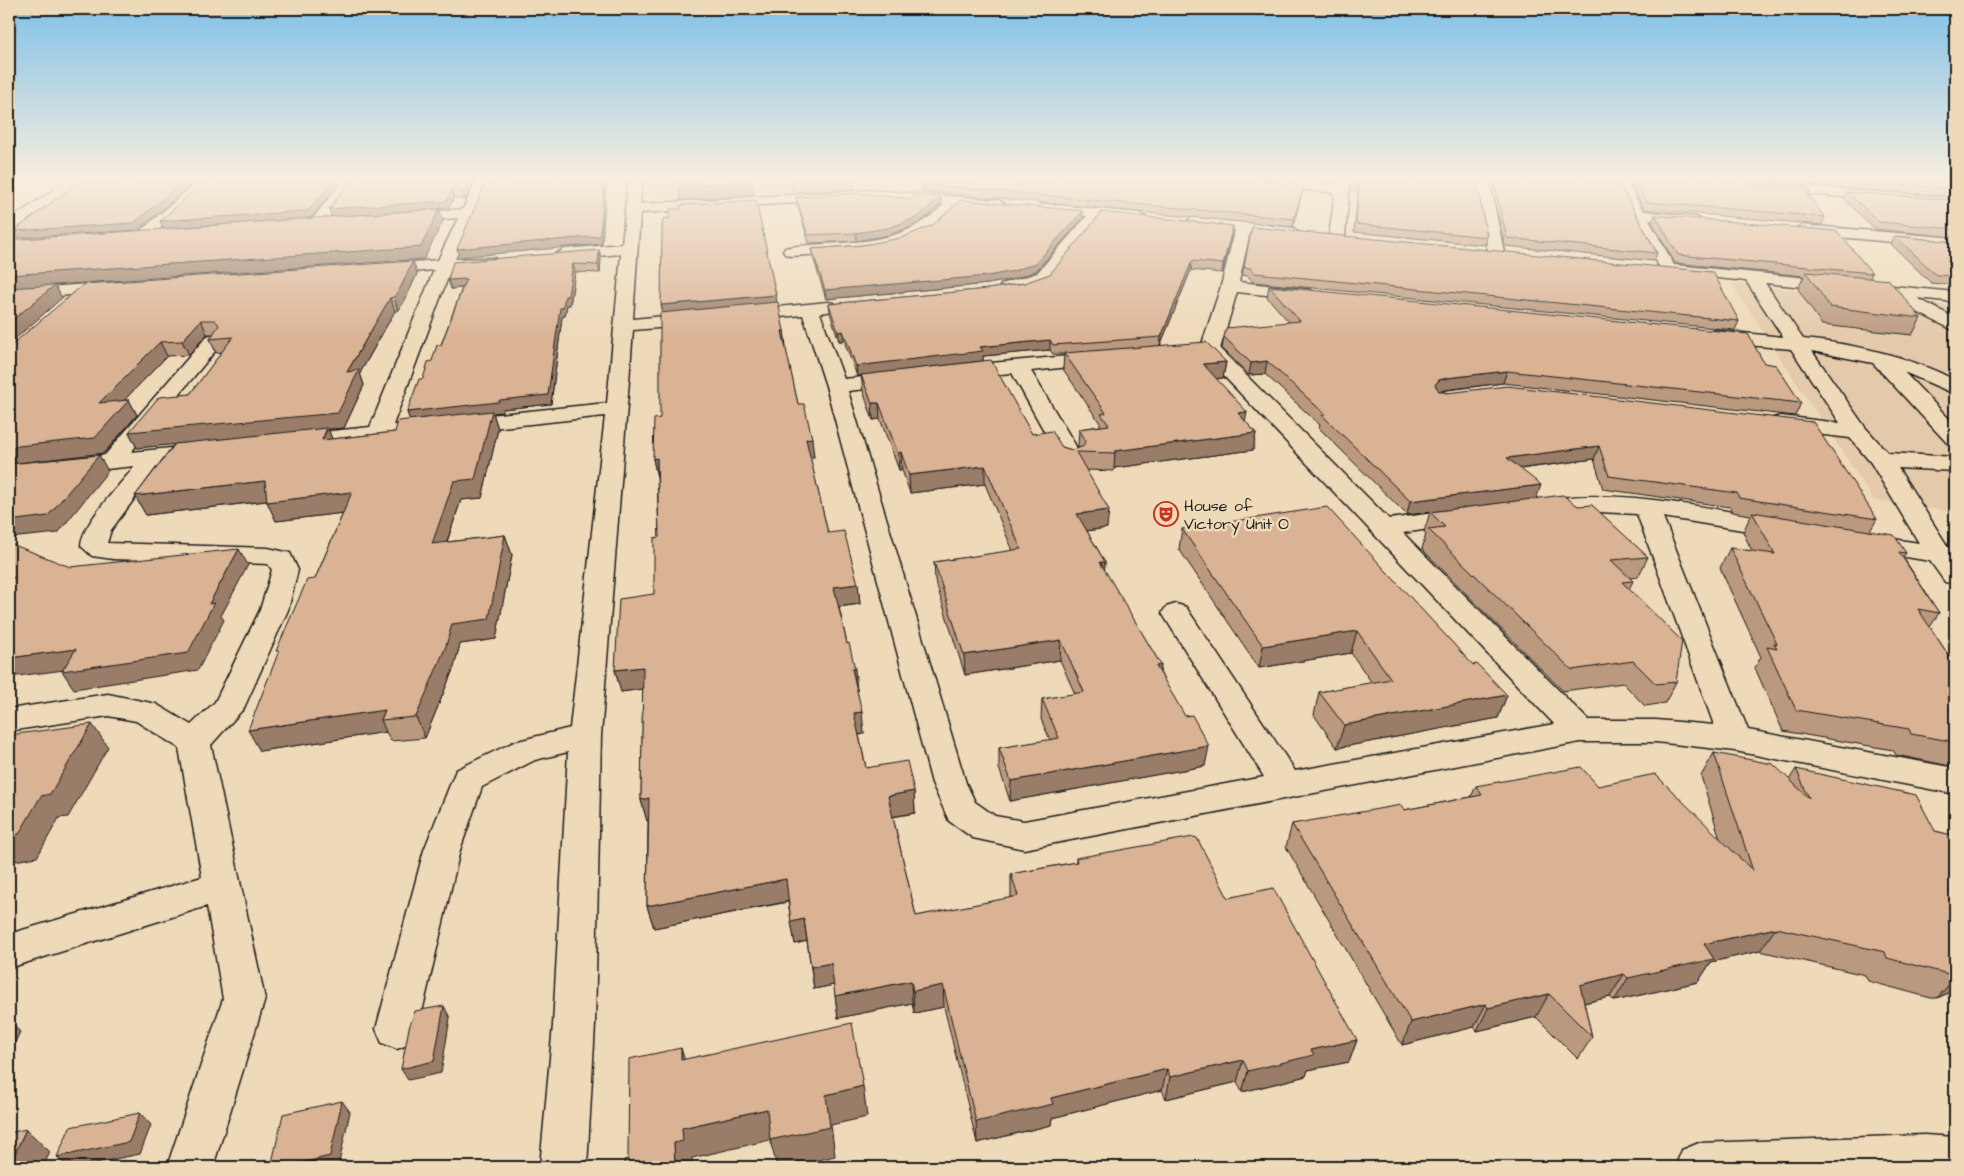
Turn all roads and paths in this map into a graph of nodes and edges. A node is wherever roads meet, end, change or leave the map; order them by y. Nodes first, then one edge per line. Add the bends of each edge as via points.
1 (160, 234) edge
2 (458, 234) edge
3 (631, 234) edge
4 (908, 234) edge
5 (1080, 234) edge
6 (1241, 234) edge
7 (1313, 234) edge
8 (1493, 234) edge
9 (1649, 234) edge
10 (1853, 234) edge
11 (144, 235) joint
12 (125, 236) edge
13 (1337, 236) joint
14 (1357, 238) edge
15 (1955, 243) edge
16 (630, 248) junction
17 (1476, 250) edge
18 (791, 251) dead end
19 (1496, 252) junction
20 (1515, 254) edge
21 (552, 255) edge
22 (503, 260) edge
23 (444, 265) junction
24 (1649, 266) edge
25 (1668, 268) junction
26 (365, 270) edge
27 (1752, 277) junction
28 (1230, 286) junction
29 (126, 287) edge
30 (86, 289) junction
31 (1888, 290) junction
32 (988, 292) edge
33 (9, 295) edge
34 (1318, 295) edge
35 (1955, 296) edge
36 (847, 305) edge
37 (65, 308) edge
38 (810, 309) junction
39 (731, 316) edge
40 (712, 317) edge
41 (623, 325) junction
42 (1955, 325) edge
43 (1699, 334) edge
44 (214, 340) edge
45 (1797, 344) junction
46 (1123, 357) edge
47 (1880, 358) junction
48 (1017, 366) junction
49 (836, 386) junction
50 (1955, 388) edge
51 (617, 408) junction
52 (1758, 421) edge
53 (1857, 432) junction
54 (379, 433) junction
55 (1955, 438) edge
56 (271, 445) edge
57 (222, 450) edge
58 (154, 457) junction
59 (1071, 458) edge
60 (1881, 460) junction
61 (110, 462) junction
62 (1955, 464) edge
63 (9, 472) edge
64 (1647, 507) junction
65 (1518, 510) edge
66 (1489, 514) edge
67 (1382, 528) junction
68 (1812, 534) edge
69 (1842, 538) edge
70 (1939, 554) junction
71 (1955, 576) edge
72 (1176, 613) dead end
73 (9, 720) edge
74 (1580, 731) junction
75 (585, 736) junction
76 (1735, 739) junction
77 (194, 742) junction
78 (1955, 780) edge
79 (1286, 786) junction
80 (222, 886) junction
81 (9, 951) edge
82 (397, 1029) dead end
83 (1955, 1160) edge
84 (190, 1167) edge
85 (564, 1167) edge
86 (1699, 1167) edge

1 - 11 street
2 - 23 street
3 - 16 street
4 - 18 street via 874,242
5 - 32 street via 1043,277
6 - 28 street
7 - 13 street
8 - 19 street
9 - 25 street
10 - 15 street
11 - 12 street
13 - 14 street
16 - 21 street
16 - 41 street
17 - 19 street
19 - 20 street
22 - 23 street
23 - 26 street
23 - 54 street
24 - 25 street
25 - 27 street
27 - 31 street
27 - 45 street
28 - 34 street
28 - 67 street via 1200,351
29 - 30 street
30 - 33 street
30 - 37 street
31 - 35 street
31 - 42 street
36 - 38 street
38 - 39 street
38 - 49 street
40 - 41 street
41 - 51 street
43 - 45 street
44 - 61 street
45 - 47 street via 1836,348
45 - 53 street
46 - 48 street
47 - 50 street via 1938,377
47 - 55 street
48 - 49 street
48 - 59 street
49 - 79 street via 961,811 986,828 1024,835
51 - 54 street
51 - 75 street
52 - 53 street
53 - 60 street
54 - 56 street
57 - 58 street
58 - 61 street
58 - 77 street via 99,529 94,546 113,551 268,556 281,559 285,570 274,610 228,708
60 - 62 street
60 - 70 street
61 - 63 street
64 - 65 street via 1593,503
64 - 68 street
64 - 76 street
66 - 67 street
67 - 74 street
69 - 70 street
70 - 71 street
72 - 79 street
73 - 77 street via 108,705 146,712
74 - 76 street via 1656,731
74 - 79 street
75 - 82 street via 526,750 468,779 442,850
75 - 85 street via 574,1025
76 - 78 street
77 - 80 street
80 - 81 street
80 - 84 street via 244,999
83 - 86 street via 1924,1158

